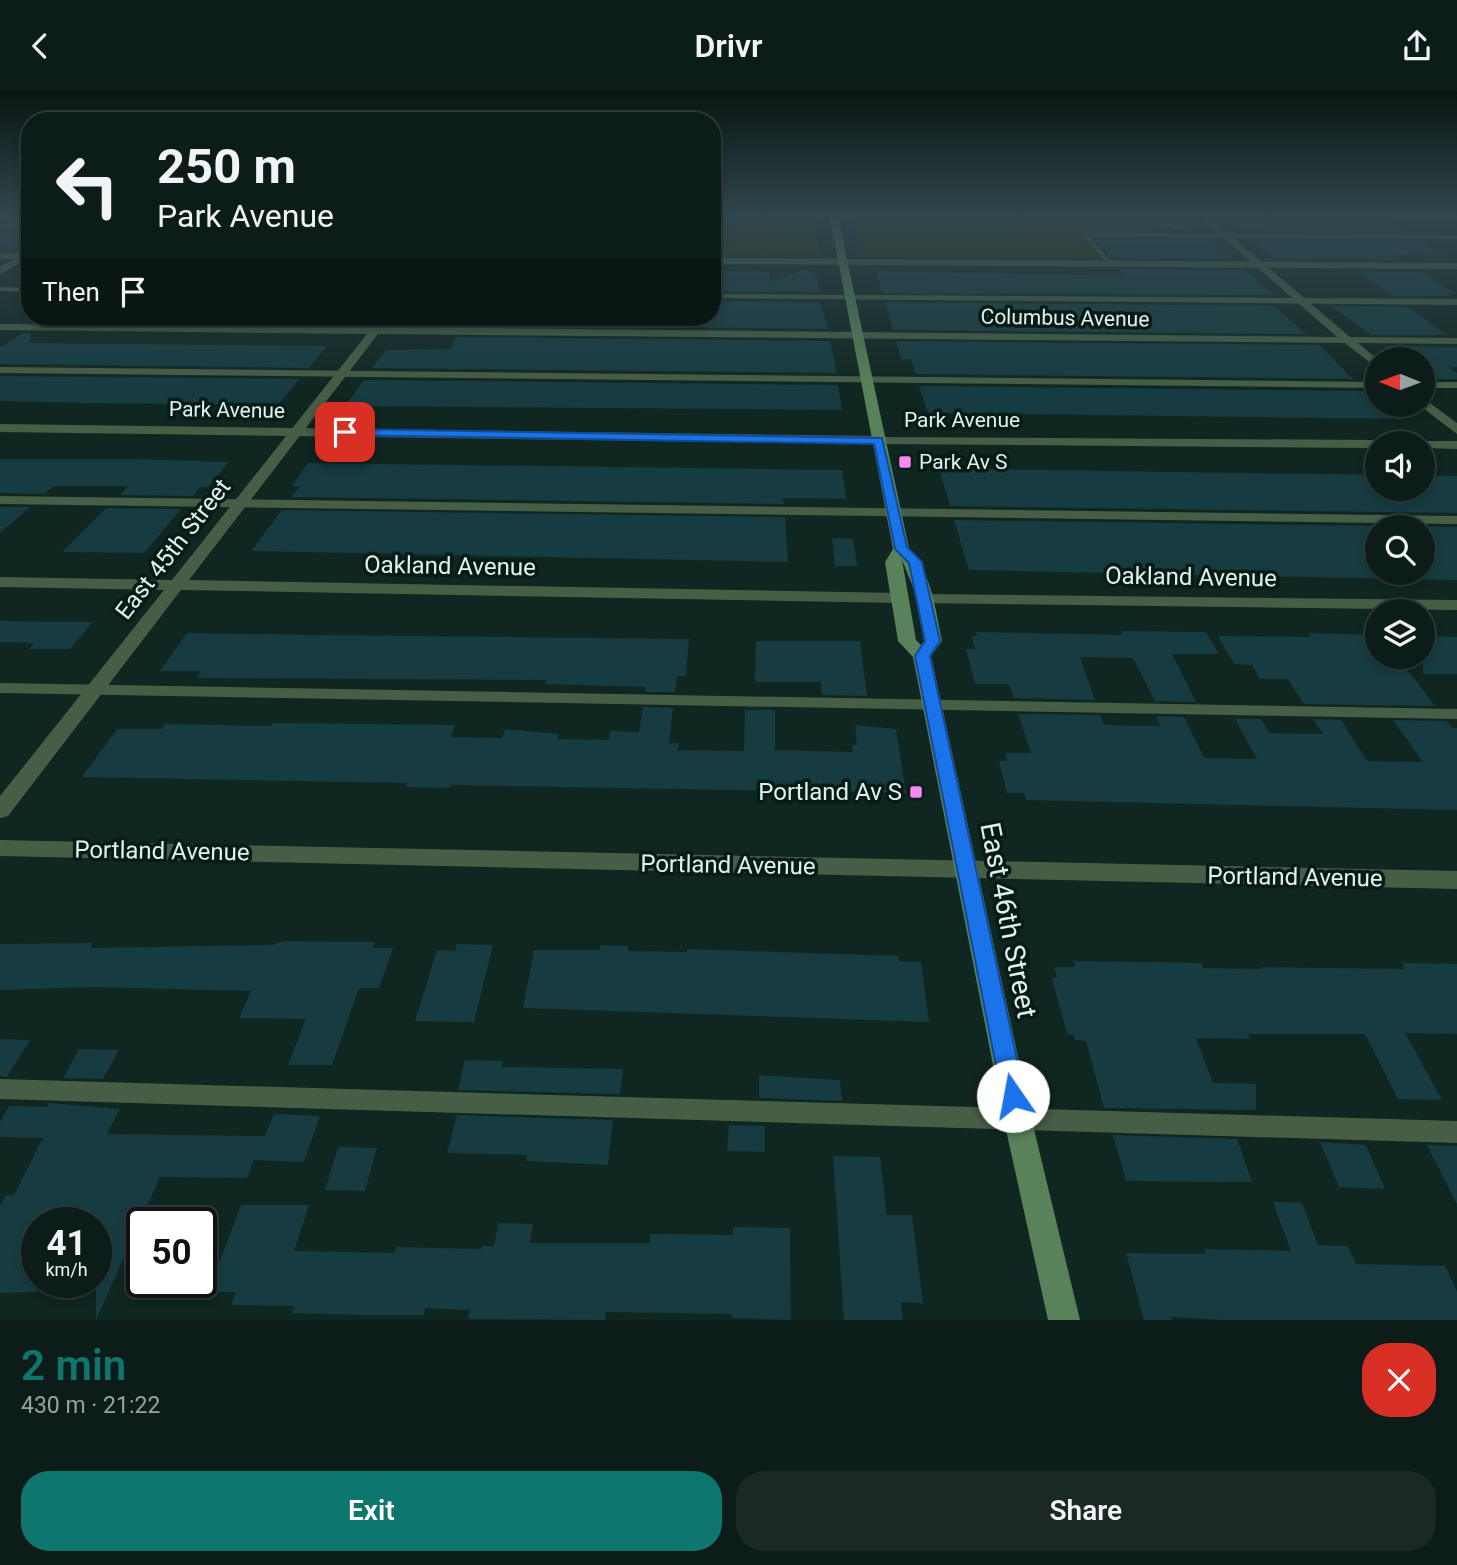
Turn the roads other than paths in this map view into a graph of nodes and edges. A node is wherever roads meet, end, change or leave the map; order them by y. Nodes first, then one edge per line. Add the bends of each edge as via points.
1 (846, 275) edge
2 (1275, 275) edge
3 (0, 289) edge
4 (21, 289) edge
5 (721, 296) edge
6 (850, 297) junction
7 (1304, 300) junction
8 (1457, 302) edge
9 (379, 326) edge
10 (0, 327) edge
11 (375, 331) junction
12 (857, 335) junction
13 (1347, 340) junction
14 (1457, 341) edge
15 (1365, 355) edge
16 (0, 369) edge
17 (343, 373) junction
18 (866, 379) junction
19 (1365, 384) edge
20 (1435, 385) edge
21 (1457, 385) edge
22 (1435, 412) edge
23 (0, 428) edge
24 (1457, 431) edge
25 (295, 432) junction
26 (878, 440) junction
27 (1365, 444) edge
28 (1435, 444) edge
29 (1457, 445) edge
30 (0, 500) edge
31 (240, 503) junction
32 (894, 514) junction
33 (1457, 520) edge
34 (901, 549) junction
35 (0, 582) edge
36 (176, 585) junction
37 (899, 598) junction
38 (924, 599) junction
39 (1457, 605) edge
40 (922, 656) junction
41 (0, 688) edge
42 (94, 690) junction
43 (932, 703) junction
44 (1457, 714) edge
45 (0, 811) edge
46 (0, 848) edge
47 (967, 871) junction
48 (1457, 880) edge
49 (0, 1089) edge
50 (1018, 1121) junction
51 (1457, 1132) edge
52 (1065, 1320) edge

1 - 6 main road, East 46th Street
2 - 7 street
3 - 4 lane
5 - 6 lane
6 - 7 lane via 923,293
6 - 12 main road, East 46th Street
7 - 8 lane
7 - 13 street
9 - 11 street, East 45th Street
10 - 11 street, Columbus Avenue
11 - 12 street, Columbus Avenue
11 - 17 street, East 45th Street
12 - 13 street, Columbus Avenue
12 - 18 main road, East 46th Street
13 - 14 street, Columbus Avenue
13 - 15 street
16 - 17 lane
17 - 18 lane
17 - 25 street, East 45th Street
18 - 19 lane
18 - 26 main road, East 46th Street
20 - 21 lane
22 - 24 street
23 - 25 street, Park Avenue
25 - 26 street, Park Avenue
25 - 31 street, East 45th Street
26 - 27 street, Park Avenue
26 - 32 main road, East 46th Street
28 - 29 street
30 - 31 lane
31 - 32 lane
31 - 36 street, East 45th Street
32 - 33 lane
32 - 34 main road, East 46th Street
34 - 37 main road, East 46th Street via 893,562
34 - 38 main road, East 46th Street via 916,562
35 - 36 street, Oakland Avenue
36 - 37 street, Oakland Avenue
36 - 42 street, East 45th Street
37 - 40 main road, East 46th Street via 907,641
38 - 39 street, Oakland Avenue
38 - 40 main road, East 46th Street via 933,641
40 - 43 main road, East 46th Street
41 - 42 lane
42 - 43 lane
42 - 45 street, East 45th Street
43 - 44 lane
43 - 47 main road, East 46th Street
46 - 47 street, Portland Avenue
47 - 48 street, Portland Avenue
47 - 50 main road, East 46th Street
49 - 50 lane
50 - 51 lane
50 - 52 main road, East 46th Street

